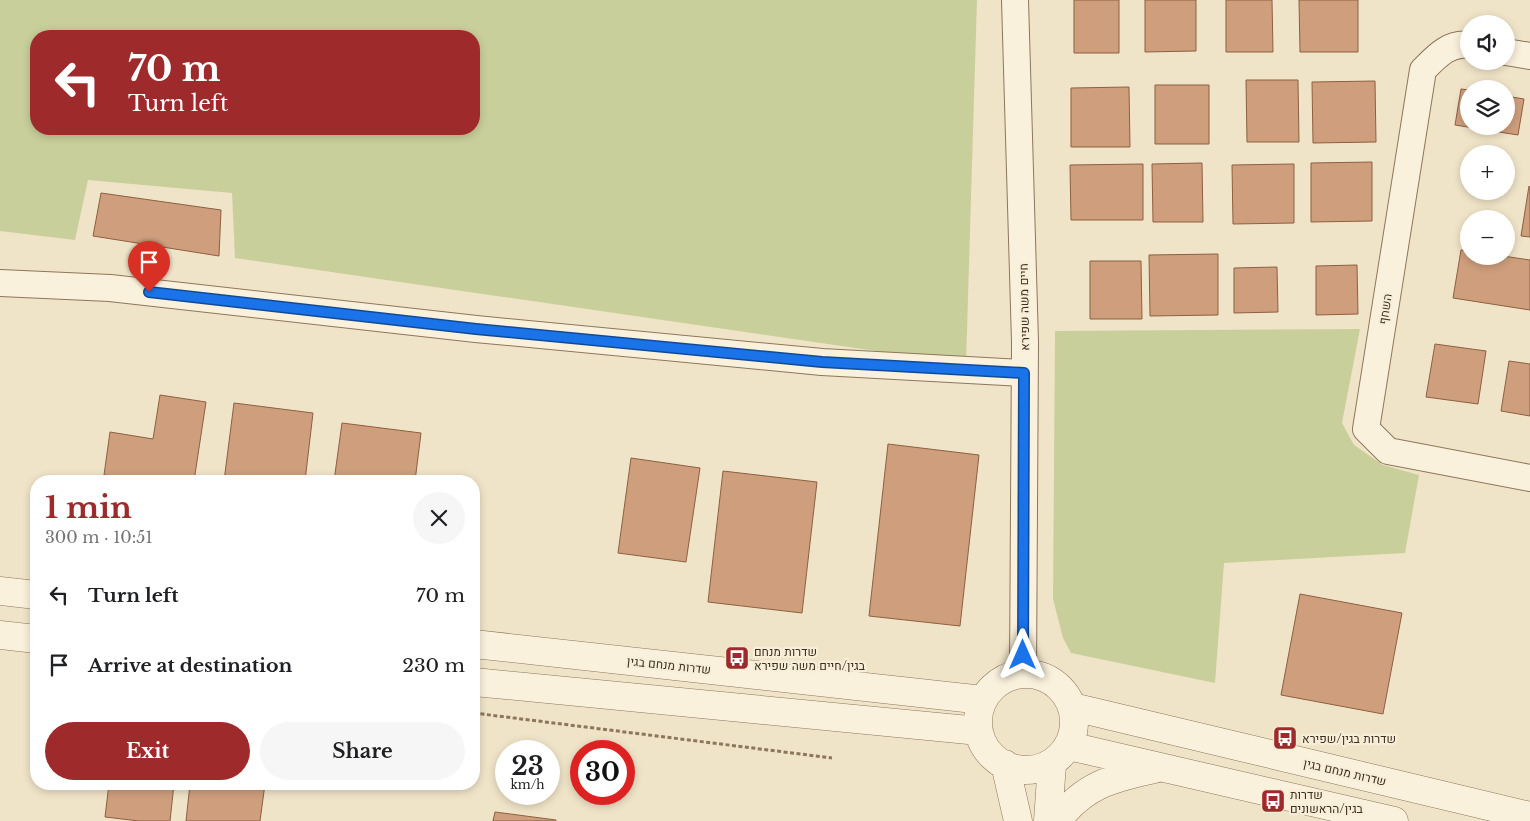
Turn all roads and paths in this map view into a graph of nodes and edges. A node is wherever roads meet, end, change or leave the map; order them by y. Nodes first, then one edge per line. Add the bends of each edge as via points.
1 (1015, 0) edge
2 (1460, 45) edge
3 (1515, 54) edge
4 (1530, 56) edge
5 (0, 284) edge
6 (1024, 373) junction
7 (1530, 478) edge
8 (0, 591) edge
9 (30, 594) edge
10 (0, 635) edge
11 (30, 638) edge
12 (480, 645) edge
13 (1023, 673) junction
14 (480, 683) edge
15 (983, 700) junction
16 (1073, 707) junction
17 (480, 714) edge
18 (979, 731) junction
19 (1060, 754) junction
20 (832, 758) dead end
21 (1005, 764) junction
22 (1166, 767) junction
23 (1530, 816) edge
24 (1018, 821) edge
25 (1048, 821) edge
26 (1057, 821) edge
27 (1394, 821) edge

1 - 6 street, חיים משה שפירא
2 - 7 street, השחף via 1442,50 1423,70 1366,429 1388,451
3 - 4 street
5 - 6 street via 110,288 476,329 822,362
6 - 13 street, חיים משה שפירא
8 - 9 street
10 - 11 street
12 - 15 street, שדרות מנחם בגין
13 - 15 street via 1007,677 993,686
13 - 16 street via 1039,675 1054,682 1066,693
14 - 18 street
15 - 18 street via 978,715
16 - 19 street via 1074,733
16 - 23 street, שדרות מנחם בגין
17 - 20 path
18 - 21 street via 991,755
19 - 21 street via 1029,770
19 - 22 street via 1093,753
19 - 25 street
21 - 24 street
22 - 26 street via 1120,776 1101,784 1070,804
22 - 27 street

